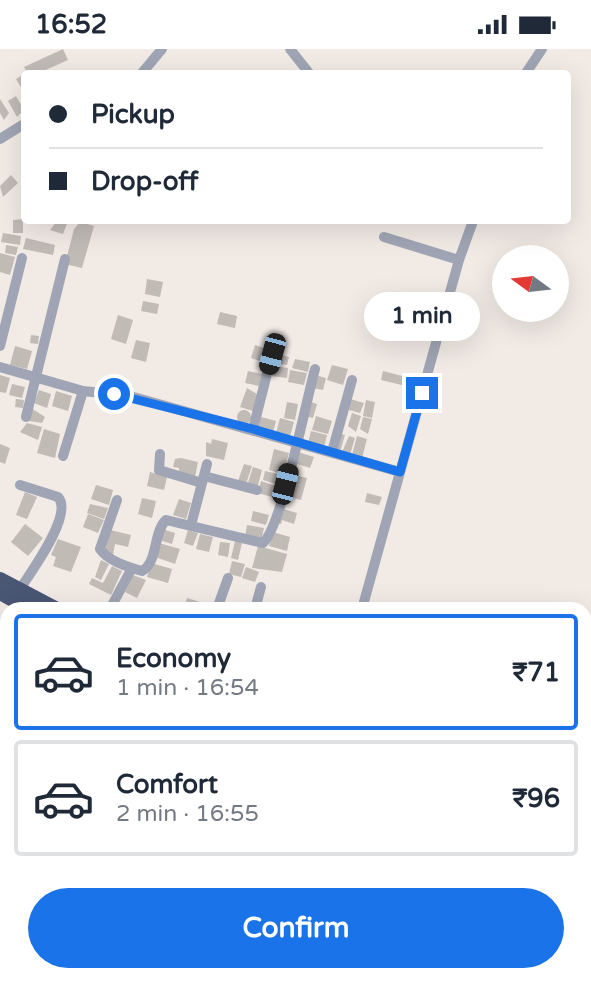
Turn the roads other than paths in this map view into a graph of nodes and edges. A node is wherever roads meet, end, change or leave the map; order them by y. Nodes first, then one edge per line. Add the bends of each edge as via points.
1 (162, 49) edge
2 (290, 49) edge
3 (542, 49) edge
4 (144, 70) edge
5 (307, 70) edge
6 (528, 70) edge
7 (21, 126) edge
8 (0, 139) edge
9 (472, 224) edge
10 (384, 237) dead end
11 (22, 258) dead end
12 (65, 259) dead end
13 (459, 260) junction
14 (0, 346) edge
15 (272, 354) dead end
16 (0, 367) edge
17 (314, 369) dead end
18 (36, 376) junction
19 (352, 380) dead end
20 (83, 391) junction
21 (26, 417) dead end
22 (253, 429) junction
23 (296, 442) junction
24 (332, 452) junction
25 (160, 454) dead end
26 (63, 456) dead end
27 (207, 464) dead end
28 (400, 472) junction
29 (203, 480) junction
30 (20, 485) dead end
31 (257, 491) dead end
32 (117, 500) dead end
33 (191, 525) junction
34 (132, 568) junction
35 (228, 578) dead end
36 (0, 579) edge
37 (261, 587) dead end
38 (20, 589) junction
39 (0, 593) edge
40 (16, 602) edge
41 (44, 602) edge
42 (114, 602) edge
43 (219, 602) edge
44 (257, 602) edge
45 (364, 602) edge

1 - 4 street
2 - 5 street
3 - 6 street
7 - 8 street
9 - 13 street
10 - 13 street
11 - 14 street
12 - 18 street
13 - 28 street
15 - 22 street
16 - 18 street
17 - 23 street
18 - 20 street
18 - 21 street
19 - 24 street
20 - 22 street via 130,396
20 - 26 street
22 - 23 street
23 - 24 street
23 - 33 street via 265,541 255,543
24 - 28 street
25 - 29 street via 159,470
27 - 29 street
28 - 45 street
29 - 31 street
29 - 33 street
30 - 38 street via 58,497 62,513
32 - 34 street via 100,549
33 - 34 street via 163,521 148,567 142,571
34 - 42 street
35 - 43 street
36 - 38 highway
37 - 44 street
38 - 41 highway
39 - 40 highway

